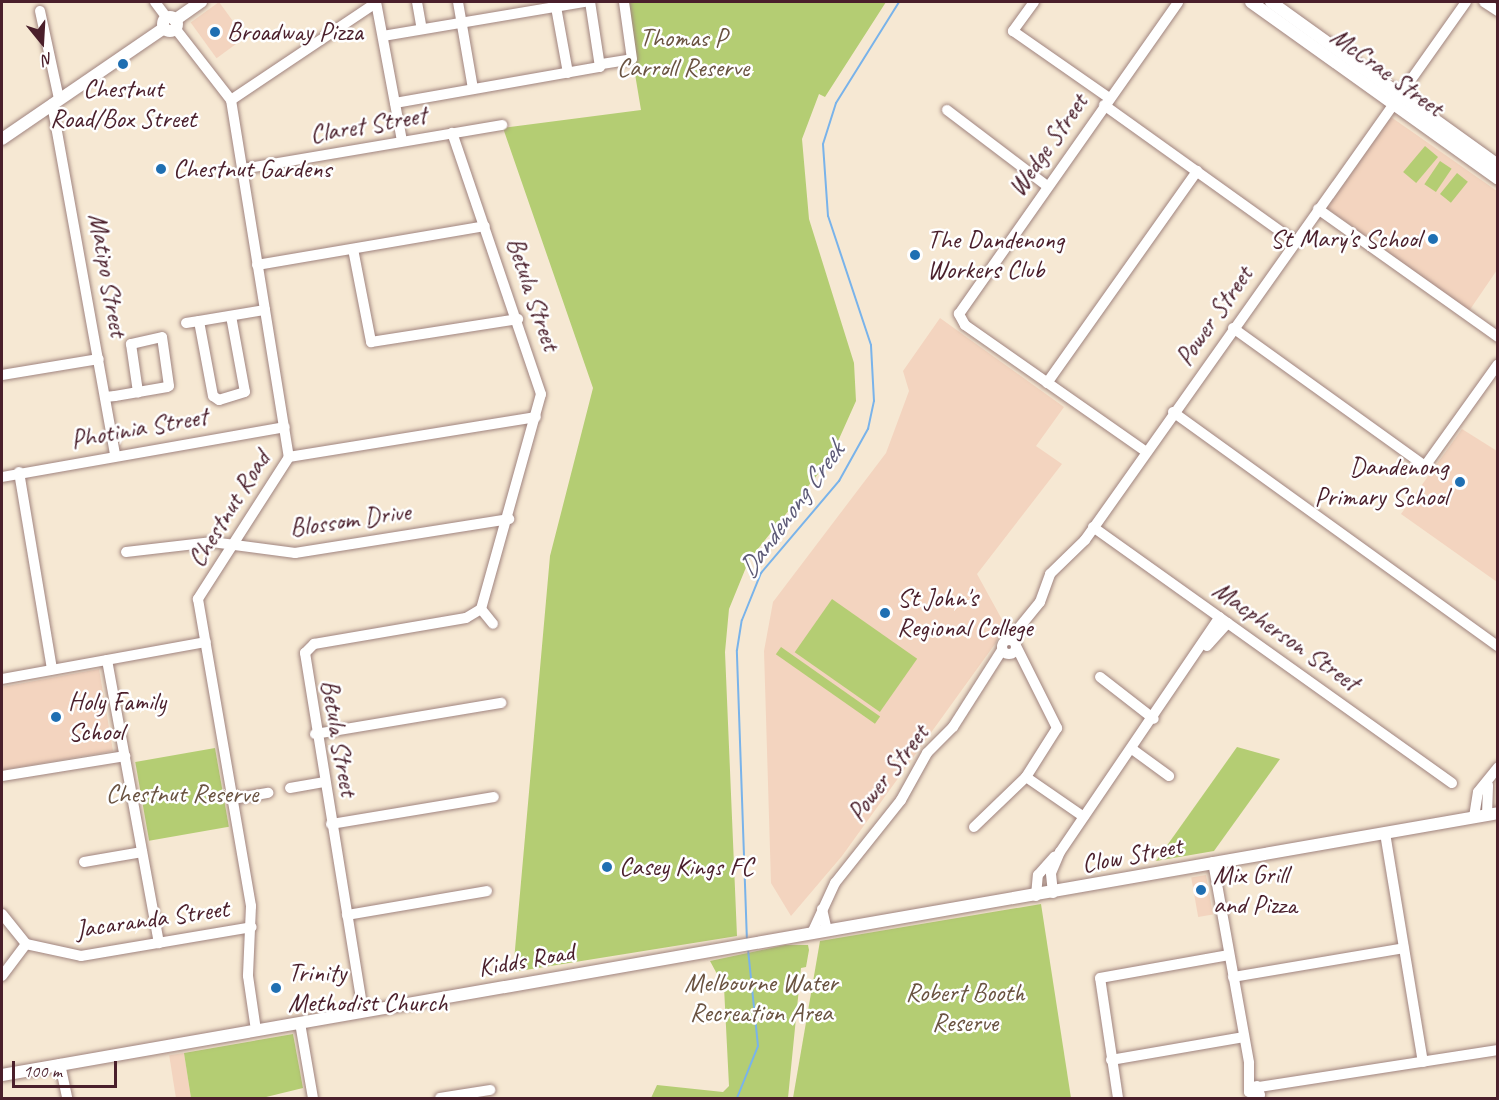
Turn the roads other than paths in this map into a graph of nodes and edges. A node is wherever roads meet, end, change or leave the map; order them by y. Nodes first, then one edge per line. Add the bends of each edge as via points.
1 (155, 2) edge
2 (201, 2) edge
3 (376, 2) edge
4 (417, 2) edge
5 (458, 2) edge
6 (585, 2) edge
7 (590, 2) edge
8 (624, 2) edge
9 (1034, 2) edge
10 (1178, 2) edge
11 (1251, 2) edge
12 (1270, 2) edge
13 (1466, 2) edge
14 (1484, 2) edge
15 (556, 7) junction
16 (40, 11) dead end
17 (1497, 11) edge
18 (462, 22) junction
19 (170, 23) junction
20 (422, 29) junction
21 (382, 36) junction
22 (602, 64) junction
23 (568, 73) junction
24 (473, 89) junction
25 (1396, 99) junction
26 (231, 100) junction
27 (1107, 101) junction
28 (56, 102) junction
29 (395, 103) junction
30 (947, 110) dead end
31 (502, 125) dead end
32 (452, 133) junction
33 (2, 139) edge
34 (402, 141) junction
35 (1497, 165) edge
36 (242, 169) junction
37 (1197, 171) junction
38 (1497, 179) edge
39 (1047, 186) junction
40 (1318, 209) junction
41 (485, 226) junction
42 (1294, 240) junction
43 (353, 249) junction
44 (257, 265) junction
45 (265, 310) junction
46 (231, 316) junction
47 (518, 320) junction
48 (199, 321) junction
49 (186, 323) dead end
50 (1233, 328) junction
51 (1497, 337) edge
52 (99, 359) junction
53 (1497, 364) edge
54 (2, 375) edge
55 (1047, 383) junction
56 (138, 392) junction
57 (105, 397) junction
58 (1173, 412) junction
59 (536, 417) junction
60 (285, 427) junction
61 (1145, 451) junction
62 (115, 455) junction
63 (290, 457) junction
64 (19, 472) junction
65 (2, 477) edge
66 (509, 519) junction
67 (1093, 527) junction
68 (233, 546) junction
69 (126, 552) dead end
70 (481, 609) junction
71 (1224, 620) junction
72 (493, 624) dead end
73 (206, 642) junction
74 (1497, 646) edge
75 (1011, 648) junction
76 (107, 660) junction
77 (52, 669) junction
78 (1100, 677) dead end
79 (2, 679) edge
80 (501, 703) dead end
81 (1154, 719) junction
82 (315, 734) junction
83 (1132, 749) junction
84 (124, 756) junction
85 (1497, 768) edge
86 (2, 776) edge
87 (1168, 776) dead end
88 (1026, 777) junction
89 (323, 782) junction
90 (1452, 783) dead end
91 (290, 788) dead end
92 (268, 793) dead end
93 (494, 797) dead end
94 (233, 800) junction
95 (1486, 815) edge
96 (1084, 817) junction
97 (331, 824) junction
98 (974, 827) dead end
99 (1385, 833) junction
100 (142, 852) junction
101 (1060, 852) junction
102 (84, 862) dead end
103 (1213, 862) junction
104 (487, 891) dead end
105 (1053, 893) junction
106 (1036, 896) junction
107 (822, 909) junction
108 (2, 914) edge
109 (347, 915) junction
110 (252, 927) junction
111 (827, 930) junction
112 (812, 933) junction
113 (774, 939) joint
114 (159, 943) junction
115 (26, 944) junction
116 (1404, 948) junction
117 (1229, 955) junction
118 (2, 976) edge
119 (1233, 977) junction
120 (363, 1011) junction
121 (300, 1023) junction
122 (256, 1030) junction
123 (1244, 1037) junction
124 (1497, 1050) edge
125 (1110, 1060) junction
126 (1423, 1062) junction
127 (60, 1064) junction
128 (2, 1075) edge
129 (490, 1090) dead end
130 (1256, 1093) edge
131 (67, 1098) edge
132 (313, 1098) edge
133 (440, 1098) edge
134 (1118, 1098) edge

1 - 19 street, Chestnut Road
2 - 19 main road
3 - 21 street
3 - 26 street
4 - 20 street
5 - 18 street
6 - 15 street
7 - 22 street
8 - 22 street via 632,59
9 - 27 street via 1013,31
10 - 27 street, Wedge Street
11 - 25 main road, McCrae Street
12 - 25 main road, McCrae Street
13 - 25 street, Power Street
14 - 17 street
15 - 18 street
15 - 23 street
16 - 28 street, Matipo Street
18 - 20 street
18 - 24 street
19 - 26 street, Chestnut Road
19 - 28 main road
20 - 21 street
21 - 29 street
22 - 23 street
23 - 24 street
24 - 29 street
25 - 35 main road, McCrae Street
25 - 38 main road, McCrae Street
25 - 40 street, Power Street
26 - 36 street, Chestnut Road
27 - 37 street
27 - 39 street, Wedge Street
28 - 33 main road
28 - 52 street, Matipo Street
29 - 34 street
30 - 39 street
31 - 32 street, Claret Street
32 - 34 street, Claret Street
32 - 41 street, Betula Street
34 - 36 street, Claret Street
36 - 44 street, Chestnut Road
37 - 42 street
37 - 55 street
39 - 55 street, Wedge Street via 959,317
40 - 42 street, Power Street
40 - 51 street
41 - 43 street
41 - 47 street, Betula Street
42 - 50 street, Power Street
43 - 44 street
43 - 47 street via 371,342
44 - 45 street, Chestnut Road
45 - 46 street
45 - 60 street, Chestnut Road
46 - 48 street
46 - 48 street via 244,392 219,400 213,396
47 - 59 street, Betula Street via 541,388
48 - 49 street
50 - 53 street via 1425,466
50 - 58 street, Power Street
52 - 54 street
52 - 57 street, Matipo Street
55 - 61 street
56 - 56 street via 171,384 162,338 131,344
56 - 57 street
57 - 62 street, Matipo Street
58 - 61 street, Power Street
58 - 74 street
59 - 63 street
59 - 66 street, Betula Street
60 - 62 street, Photinia Street
60 - 63 street, Chestnut Road
61 - 67 street, Power Street
62 - 64 street, Photinia Street
63 - 68 street, Chestnut Road
64 - 65 street, Photinia Street
64 - 77 street
66 - 68 street, Blossom Drive via 295,553
66 - 70 street, Betula Street
67 - 71 street, Macpherson Street
67 - 75 street, Power Street via 1050,574 1043,596 1021,625
68 - 69 street, Blossom Drive via 183,543
68 - 73 street, Chestnut Road via 198,599
70 - 72 street
70 - 82 street, Betula Street via 466,618 314,644 303,665
71 - 81 street
71 - 90 street, Macpherson Street
73 - 76 street
73 - 94 street, Chestnut Road
75 - 88 street via 1026,666 1057,728
75 - 107 street, Power Street via 992,666
76 - 77 street
76 - 84 street
77 - 79 street
78 - 81 street
80 - 82 street
81 - 83 street
82 - 89 street, Betula Street
83 - 87 street
83 - 96 street
84 - 86 street
84 - 100 street
85 - 95 street via 1484,794
88 - 96 street
88 - 98 street
89 - 91 street
89 - 97 street, Betula Street
92 - 94 street
93 - 97 street
94 - 110 street, Chestnut Road
95 - 99 main road, Clow Street
96 - 101 street
97 - 109 street, Betula Street
99 - 103 main road, Clow Street
99 - 116 street
100 - 102 street
100 - 114 street
101 - 105 street via 1051,873
101 - 106 street via 1038,875
103 - 105 main road, Clow Street
103 - 117 street
104 - 109 street
105 - 106 main road, Clow Street
106 - 111 main road, Clow Street
107 - 111 street
107 - 112 street, Power Street
108 - 115 street
109 - 120 street, Betula Street
110 - 114 street, Jacaranda Street
110 - 122 street, Chestnut Road via 248,976
111 - 112 main road, Clow Street
112 - 113 main road, Clow Street
113 - 120 main road, Kidds Road
114 - 115 street, Jacaranda Street via 81,956
115 - 118 street
116 - 119 street
116 - 126 street
117 - 119 street
117 - 125 street via 1100,978
119 - 123 street
120 - 121 main road, Kidds Road
121 - 122 main road, Kidds Road
121 - 132 street
122 - 127 main road, Kidds Road
123 - 125 street
123 - 130 street
124 - 126 street
125 - 134 street
126 - 130 street
127 - 128 main road, Kidds Road
127 - 131 street
129 - 133 street

